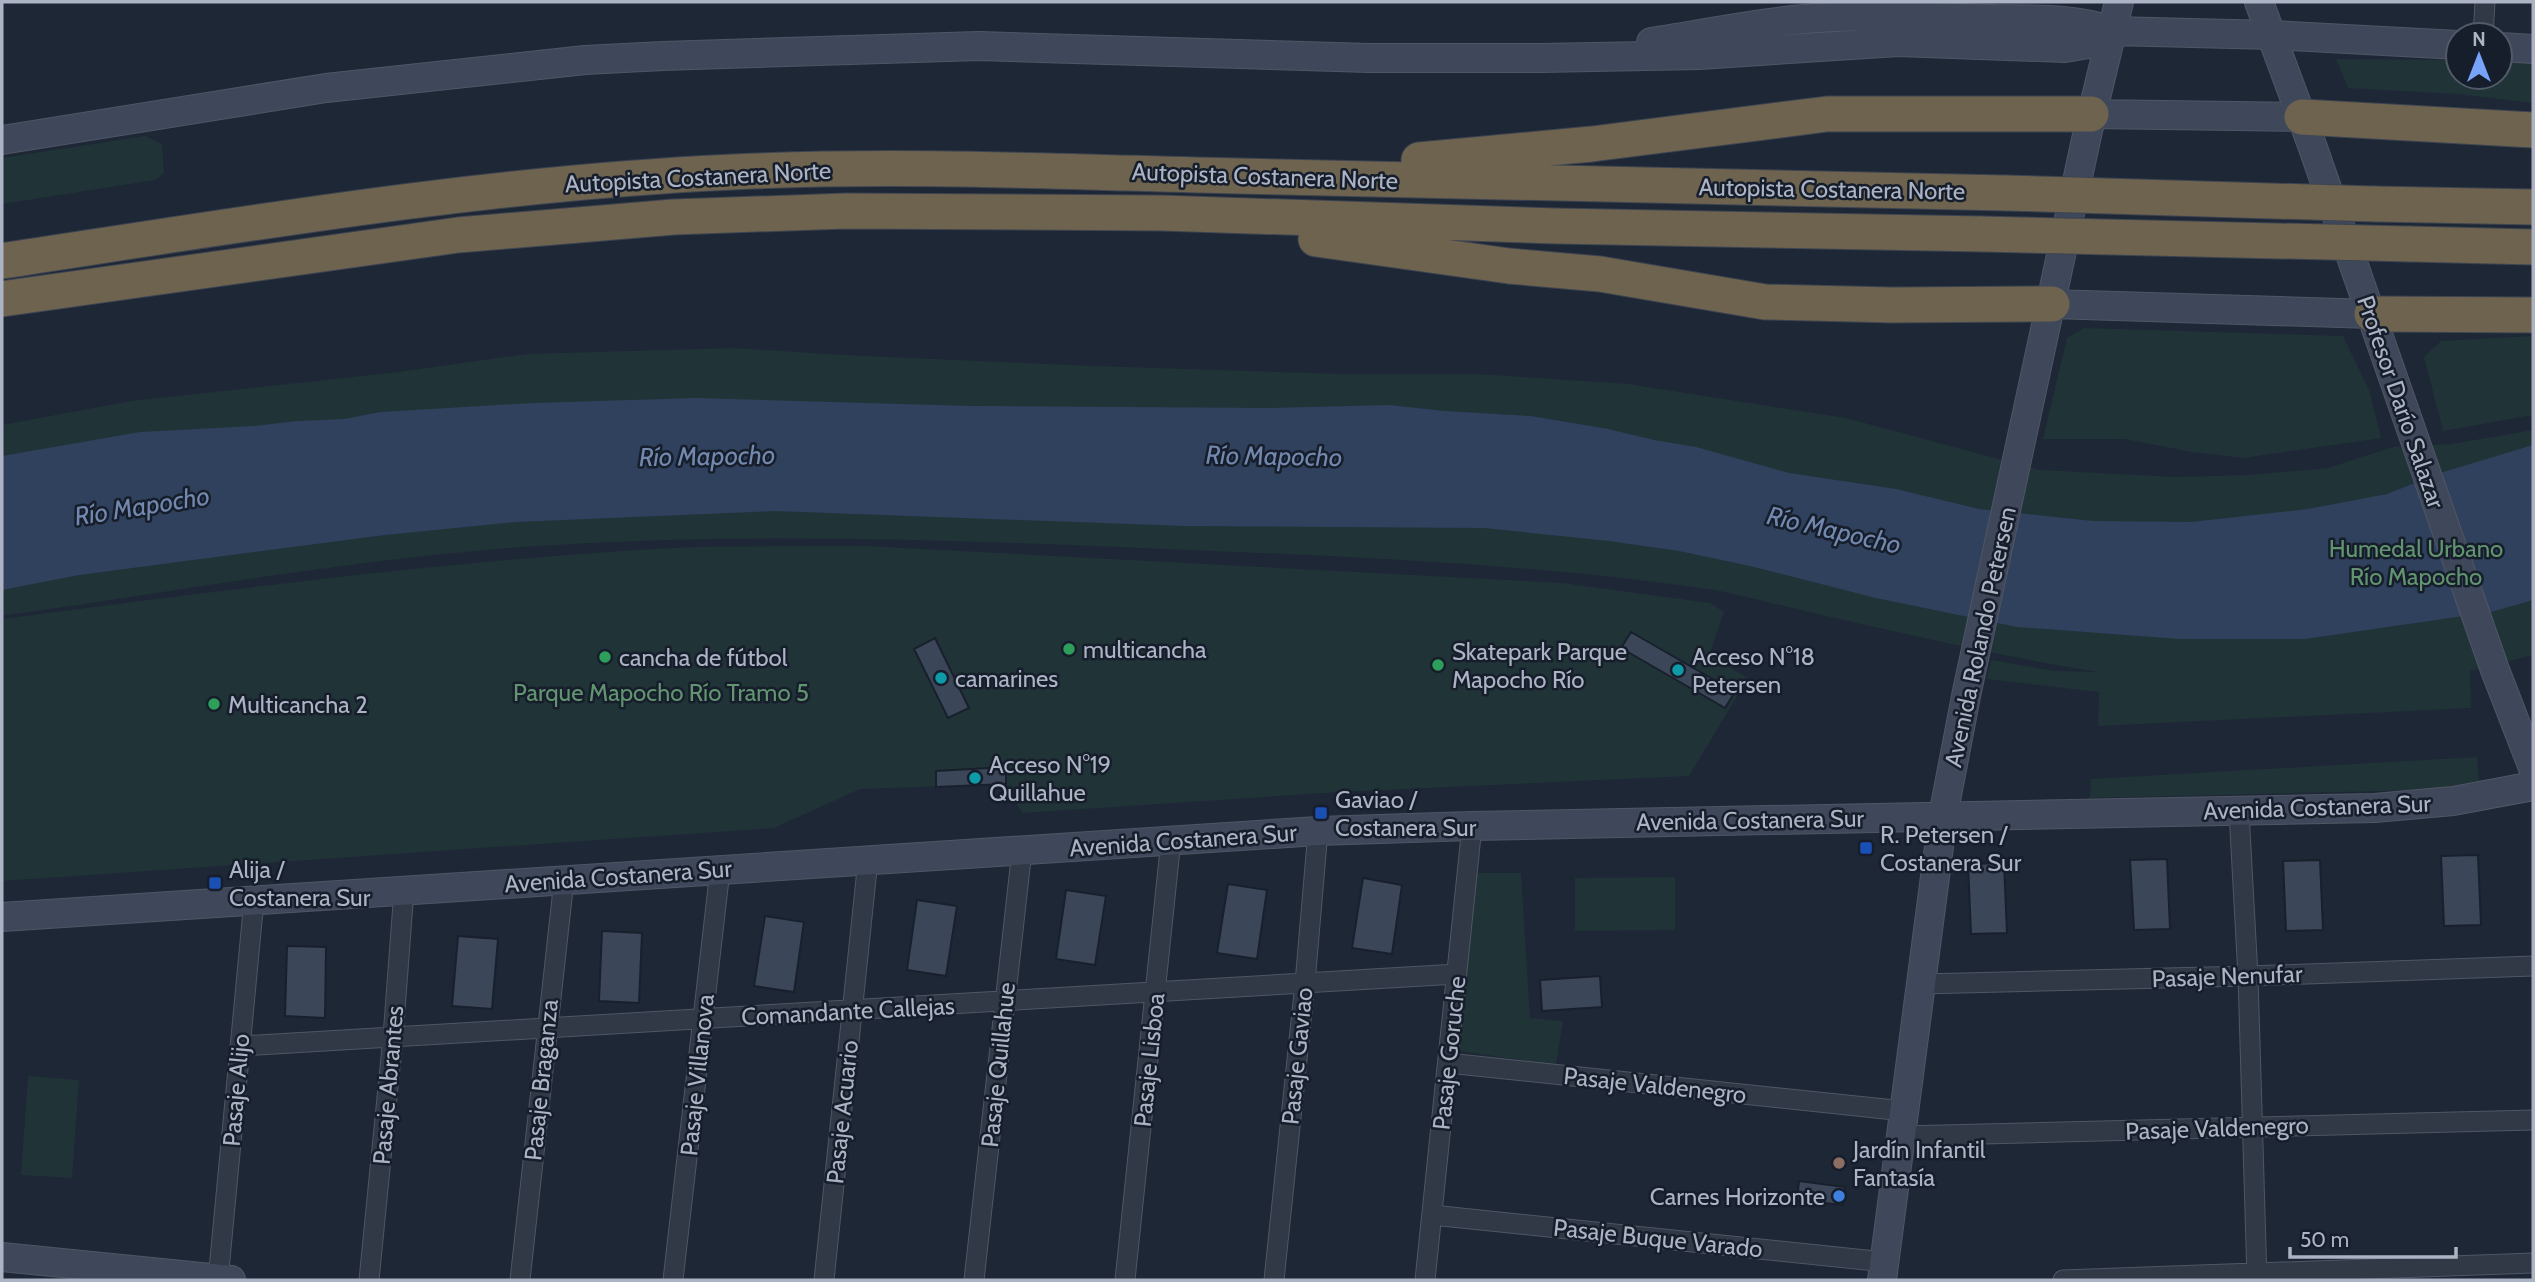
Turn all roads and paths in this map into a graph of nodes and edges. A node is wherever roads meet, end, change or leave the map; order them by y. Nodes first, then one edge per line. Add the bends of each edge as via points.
1 (2119, 2) edge
2 (2259, 2) edge
3 (2485, 2) edge
4 (2484, 21) edge
5 (2112, 31) junction
6 (2272, 35) junction
7 (2444, 44) edge
8 (2514, 48) edge
9 (2533, 49) edge
10 (2091, 114) junction
11 (2302, 117) junction
12 (2533, 130) edge
13 (2, 140) edge
14 (1189, 175) junction
15 (2533, 207) edge
16 (1161, 213) junction
17 (2533, 247) edge
18 (2, 261) edge
19 (2, 299) edge
20 (2052, 304) junction
21 (2372, 314) junction
22 (2533, 315) edge
23 (2533, 768) edge
24 (2533, 786) edge
25 (2239, 812) junction
26 (1944, 816) junction
27 (1472, 826) junction
28 (1318, 831) junction
29 (1171, 840) junction
30 (1022, 850) junction
31 (868, 860) junction
32 (720, 870) junction
33 (564, 880) junction
34 (404, 890) junction
35 (254, 900) junction
36 (2, 917) edge
37 (2533, 966) edge
38 (1457, 974) junction
39 (2248, 976) junction
40 (1305, 983) junction
41 (1921, 984) junction
42 (1156, 992) junction
43 (1005, 1002) junction
44 (853, 1010) junction
45 (703, 1019) junction
46 (546, 1028) junction
47 (393, 1037) junction
48 (240, 1046) junction
49 (1448, 1063) junction
50 (2533, 1120) edge
51 (1902, 1124) junction
52 (2251, 1126) junction
53 (1432, 1214) junction
54 (2, 1257) edge
55 (2533, 1263) edge
56 (1884, 1271) edge
57 (2257, 1277) edge
58 (222, 1280) edge
59 (369, 1280) edge
60 (520, 1280) edge
61 (673, 1280) edge
62 (824, 1280) edge
63 (974, 1280) edge
64 (1125, 1280) edge
65 (1274, 1280) edge
66 (1425, 1280) edge
67 (2063, 1280) edge

1 - 5 main road, Avenida Rolando Petersen
2 - 6 main road, Profesor Darío Salazar
3 - 4 street
5 - 6 main road
5 - 10 main road, Avenida Rolando Petersen
5 - 13 main road via 2088,44 2065,48 1898,42 1699,55 1369,58 979,46 585,60 326,88
6 - 7 main road
6 - 11 main road, Profesor Darío Salazar
8 - 9 main road
10 - 11 main road
10 - 14 highway via 1827,114 1522,151
10 - 20 main road, Avenida Rolando Petersen
11 - 12 highway
11 - 21 main road, Profesor Darío Salazar
14 - 15 highway, Autopista Costanera Norte, bridge
14 - 18 highway, Autopista Costanera Norte via 842,170 642,177 434,197
16 - 17 highway, Autopista Costanera Norte, bridge
16 - 19 highway, Autopista Costanera Norte via 846,211 674,216 458,235
16 - 20 highway via 1236,229 1600,274 1765,302
20 - 21 main road
20 - 26 main road, Avenida Rolando Petersen
21 - 22 highway
21 - 23 main road, Profesor Darío Salazar
24 - 25 main road, Avenida Costanera Sur via 2411,805
25 - 26 main road, Avenida Costanera Sur
25 - 39 street
26 - 27 main road, Avenida Costanera Sur
26 - 41 main road, Avenida Rolando Petersen
27 - 28 main road, Avenida Costanera Sur
27 - 38 street, Pasaje Goruche
28 - 29 main road, Avenida Costanera Sur
28 - 40 street, Pasaje Gaviao
29 - 30 main road, Avenida Costanera Sur
29 - 42 street, Pasaje Lisboa
30 - 31 main road, Avenida Costanera Sur
30 - 43 street, Pasaje Quillahue
31 - 32 main road, Avenida Costanera Sur
31 - 44 street, Pasaje Acuario
32 - 33 main road, Avenida Costanera Sur
32 - 45 street, Pasaje Villanova
33 - 34 main road, Avenida Costanera Sur
33 - 46 street, Pasaje Braganza
34 - 35 main road, Avenida Costanera Sur
34 - 47 street, Pasaje Abrantes
35 - 36 main road, Avenida Costanera Sur
35 - 48 street, Pasaje Alijo
37 - 39 street, Pasaje Nenufar
38 - 40 street, Comandante Callejas
38 - 49 street, Pasaje Goruche
39 - 41 street, Pasaje Nenufar
39 - 52 street
40 - 42 street, Comandante Callejas
40 - 65 street, Pasaje Gaviao
41 - 51 main road, Avenida Rolando Petersen
42 - 43 street, Comandante Callejas
42 - 64 street, Pasaje Lisboa
43 - 44 street, Comandante Callejas
43 - 63 street, Pasaje Quillahue
44 - 45 street, Comandante Callejas
44 - 62 street, Pasaje Acuario
45 - 46 street, Comandante Callejas
45 - 61 street, Pasaje Villanova
46 - 47 street, Comandante Callejas
46 - 60 street, Pasaje Braganza
47 - 48 street, Comandante Callejas
47 - 59 street, Pasaje Abrantes
48 - 58 street, Pasaje Alijo
49 - 51 street, Pasaje Valdenegro
49 - 53 street, Pasaje Goruche
50 - 52 street, Pasaje Valdenegro
51 - 52 street, Pasaje Valdenegro
51 - 56 main road, Avenida Rolando Petersen
52 - 57 street
53 - 56 street, Pasaje Buque Varado
53 - 66 street, Pasaje Goruche
54 - 58 main road
55 - 57 street
57 - 67 street

